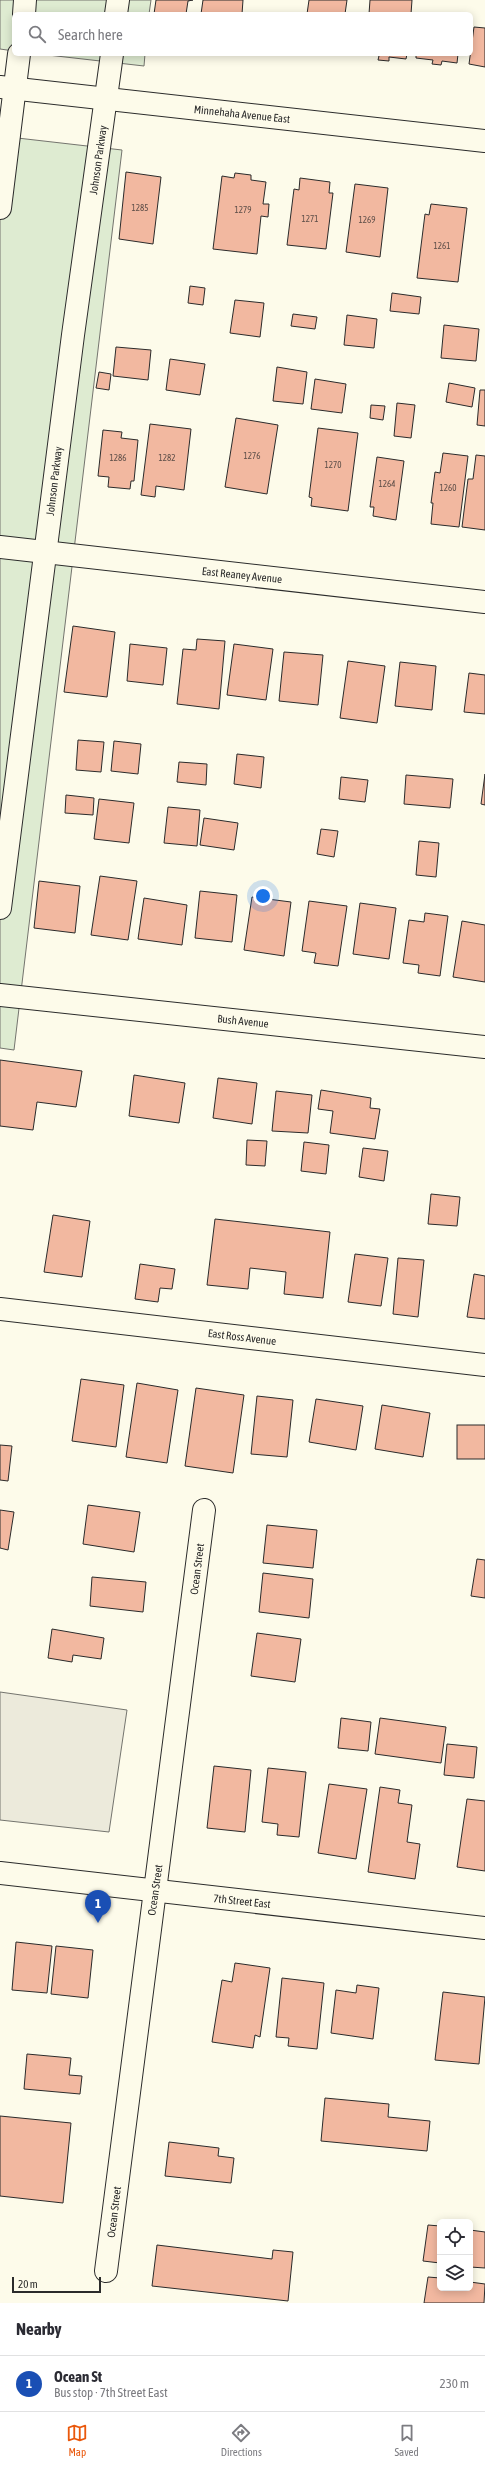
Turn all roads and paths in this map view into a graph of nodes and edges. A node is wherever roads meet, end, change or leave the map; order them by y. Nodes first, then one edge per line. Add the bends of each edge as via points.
1 (25, 0) edge
2 (118, 0) edge
3 (24, 12) edge
4 (116, 12) edge
5 (18, 56) edge
6 (112, 56) edge
7 (8, 87) edge
8 (106, 99) junction
9 (485, 141) edge
10 (0, 208) edge
11 (0, 547) edge
12 (46, 554) junction
13 (485, 602) edge
14 (0, 908) edge
15 (0, 995) edge
16 (485, 1047) edge
17 (0, 1309) edge
18 (485, 1365) edge
19 (204, 1510) dead end
20 (0, 1874) edge
21 (155, 1891) junction
22 (485, 1928) edge
23 (106, 2271) dead end

1 - 3 street
2 - 4 street
5 - 7 street
6 - 8 street, Johnson Parkway
7 - 8 street, Minnehaha Avenue East
7 - 10 street
8 - 9 street, Minnehaha Avenue East
8 - 12 street, Johnson Parkway
11 - 12 street, East Reaney Avenue
12 - 13 street, East Reaney Avenue
12 - 14 street, Johnson Parkway
15 - 16 street, Bush Avenue
17 - 18 street, East Ross Avenue
19 - 21 street, Ocean Street
20 - 21 street, 7th Street East
21 - 22 street, 7th Street East
21 - 23 street, Ocean Street

